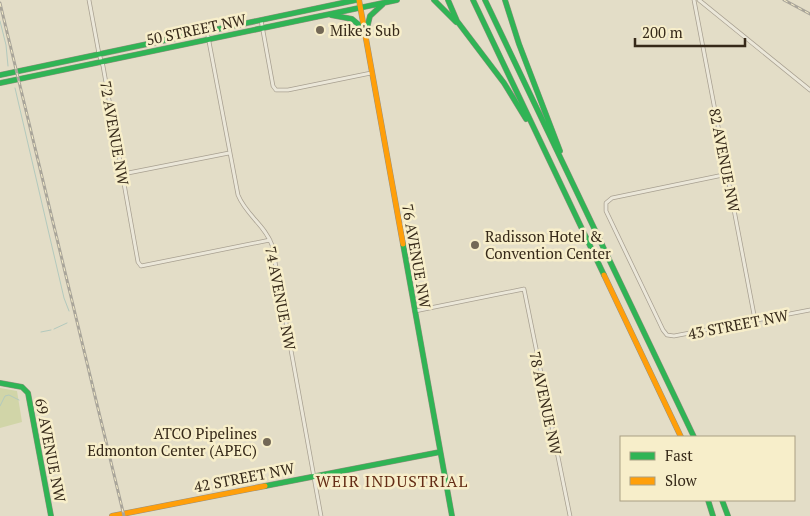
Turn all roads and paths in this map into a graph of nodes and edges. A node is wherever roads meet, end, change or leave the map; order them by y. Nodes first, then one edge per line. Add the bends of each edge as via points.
1 (89, 0) edge
2 (358, 0) edge
3 (397, 0) edge
4 (434, 0) edge
5 (448, 0) edge
6 (473, 0) edge
7 (485, 0) edge
8 (506, 0) edge
9 (694, 0) edge
10 (699, 0) edge
11 (341, 2) edge
12 (385, 2) junction
13 (360, 8) junction
14 (327, 14) junction
15 (261, 20) junction
16 (263, 28) junction
17 (364, 29) junction
18 (207, 31) junction
19 (464, 31) junction
20 (365, 36) junction
21 (209, 39) junction
22 (99, 54) junction
23 (102, 62) junction
24 (372, 73) junction
25 (0, 74) edge
26 (0, 83) edge
27 (810, 90) edge
28 (536, 132) junction
29 (229, 154) junction
30 (561, 158) junction
31 (123, 174) junction
32 (728, 174) junction
33 (270, 240) junction
34 (810, 310) edge
35 (414, 311) junction
36 (755, 320) junction
37 (0, 383) edge
38 (681, 436) edge
39 (694, 436) edge
40 (440, 452) junction
41 (312, 477) junction
42 (708, 501) edge
43 (722, 501) edge
44 (51, 516) edge
45 (112, 516) edge
46 (321, 516) edge
47 (452, 516) edge
48 (570, 516) edge
49 (713, 516) edge
50 (728, 516) edge

1 - 22 street, 72 AVENUE NW
2 - 11 main road, 50 STREET NW
2 - 13 main road, 76 AVENUE NW
3 - 12 main road, 50 STREET NW
4 - 19 main road
5 - 19 main road
6 - 28 main road
7 - 30 main road
8 - 30 main road via 521,51 559,145
9 - 32 street, 82 AVENUE NW
10 - 27 street
11 - 15 main road, 50 STREET NW
12 - 13 main road, 50 STREET NW
12 - 20 main road via 370,16
13 - 14 main road, 50 STREET NW
13 - 17 main road, 76 AVENUE NW
14 - 16 main road, 50 STREET NW
14 - 17 main road via 352,19
15 - 16 street
15 - 18 main road, 50 STREET NW
16 - 21 main road, 50 STREET NW
16 - 24 street via 276,90
17 - 20 main road, 76 AVENUE NW
18 - 21 street, 74 AVENUE NW
18 - 22 main road, 50 STREET NW
19 - 28 main road
20 - 24 main road, 76 AVENUE NW
21 - 23 main road, 50 STREET NW
21 - 29 street, 74 AVENUE NW
22 - 23 street, 72 AVENUE NW
22 - 25 main road, 50 STREET NW
23 - 26 main road, 50 STREET NW
23 - 31 street, 72 AVENUE NW
24 - 35 main road, 76 AVENUE NW
28 - 38 main road
29 - 31 street
29 - 33 street, 74 AVENUE NW via 241,201
30 - 39 main road
31 - 33 street, 72 AVENUE NW via 141,266
32 - 36 street, 82 AVENUE NW
32 - 36 street, 43 STREET NW via 612,198 606,203 606,211 667,335
33 - 41 street, 74 AVENUE NW
34 - 36 street, 43 STREET NW
35 - 40 main road, 76 AVENUE NW
35 - 48 street, 78 AVENUE NW via 524,290
37 - 44 main road, 69 AVENUE NW via 22,387 28,395
40 - 41 main road, 42 STREET NW
40 - 47 main road, 76 AVENUE NW
41 - 45 main road, 42 STREET NW
41 - 46 street, 74 AVENUE NW
42 - 49 main road
43 - 50 main road

